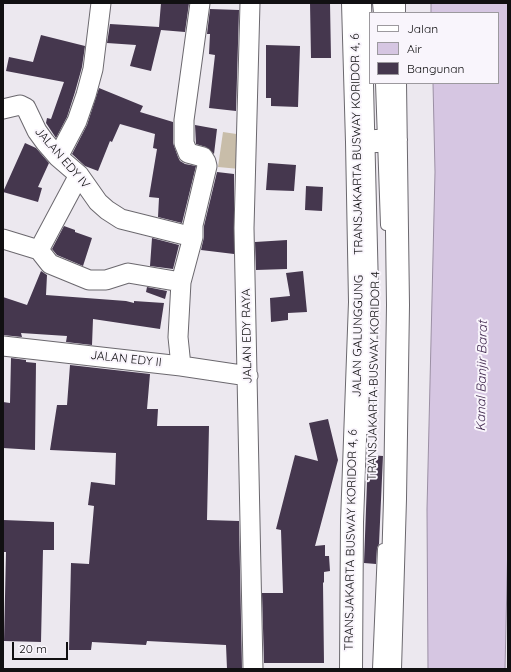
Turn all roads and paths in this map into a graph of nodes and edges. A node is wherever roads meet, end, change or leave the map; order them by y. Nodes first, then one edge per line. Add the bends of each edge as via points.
1 (101, 3) edge
2 (200, 3) edge
3 (250, 3) edge
4 (353, 3) edge
5 (366, 3) edge
6 (369, 41) edge
7 (372, 84) edge
8 (381, 84) edge
9 (395, 84) edge
10 (3, 109) edge
11 (377, 141) junction
12 (58, 158) junction
13 (79, 174) junction
14 (387, 235) dead end
15 (193, 236) junction
16 (3, 239) edge
17 (38, 250) junction
18 (387, 250) dead end
19 (181, 282) junction
20 (3, 346) edge
21 (181, 366) junction
22 (248, 376) junction
23 (365, 436) dead end
24 (365, 451) dead end
25 (385, 494) dead end
26 (383, 542) dead end
27 (361, 616) dead end
28 (253, 669) edge
29 (351, 669) edge
30 (378, 669) edge
31 (390, 669) edge

1 - 12 street via 93,68 86,96 78,121
2 - 15 street via 184,120 185,149 188,153 203,157 207,166 193,225
3 - 22 street, JALAN EDY RAYA via 244,228
4 - 11 main road, JALAN GALUNGGUNG
5 - 6 lane, TRANSJAKARTA BUSWAY KORIDOR 4, 6
7 - 11 lane, TRANSJAKARTA BUSWAY KORIDOR 4, 6
8 - 11 lane
9 - 11 main road, JALAN GALUNGGUNG
10 - 12 street, JALAN EDY IV via 20,105 26,108 37,131
11 - 14 lane
11 - 23 lane, TRANSJAKARTA BUSWAY KORIDOR 4, 6 via 371,359
11 - 29 main road, JALAN GALUNGGUNG via 360,302 352,522
11 - 31 main road, JALAN GALUNGGUNG via 398,313 396,499
12 - 13 street, JALAN EDY IV
13 - 15 street, JALAN EDY IV via 98,202 121,219
13 - 17 street
15 - 19 street
16 - 17 street
17 - 19 street via 50,264 89,280 106,280 128,273
18 - 25 lane, TRANSJAKARTA BUSWAY KORIDOR 4 via 389,313
19 - 21 street via 178,337
20 - 21 street, JALAN EDY II
21 - 22 street, JALAN EDY II
22 - 28 street, JALAN EDY RAYA
24 - 27 lane, TRANSJAKARTA BUSWAY KORIDOR 4, 6
26 - 30 lane

